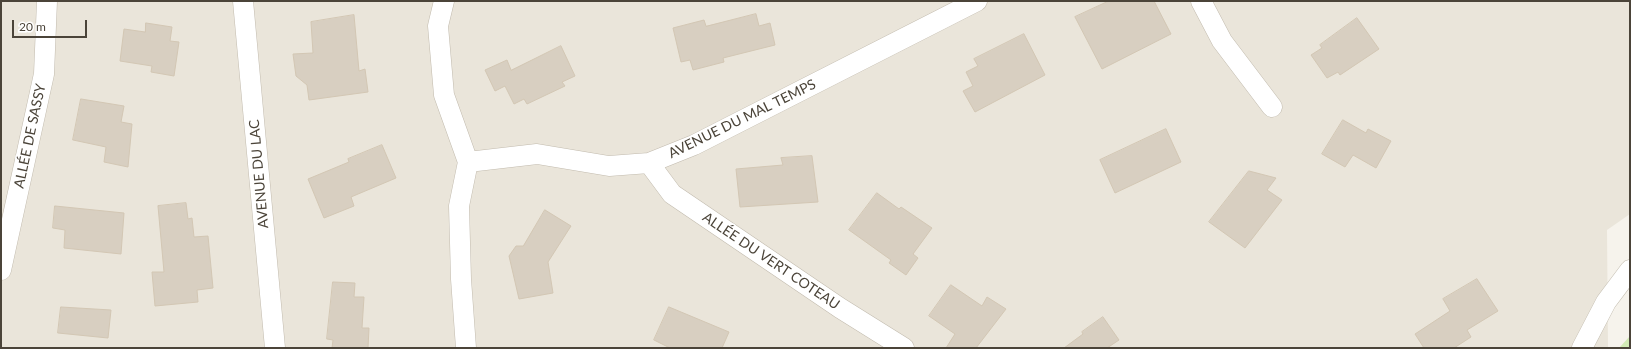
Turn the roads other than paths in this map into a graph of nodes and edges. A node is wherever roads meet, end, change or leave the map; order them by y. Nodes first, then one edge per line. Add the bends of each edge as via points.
1 (47, 1) edge
2 (243, 1) edge
3 (444, 1) edge
4 (977, 1) edge
5 (1201, 1) edge
6 (1272, 107) dead end
7 (468, 162) junction
8 (649, 163) junction
9 (1, 270) edge
10 (1630, 270) edge
11 (275, 348) edge
12 (466, 348) edge
13 (904, 348) edge
14 (1582, 348) edge

1 - 9 street, ALLÉE DE SASSY via 44,74
2 - 11 street, AVENUE DU LAC
3 - 7 street via 438,26 444,95
4 - 8 street, AVENUE DU MAL TEMPS via 694,145
5 - 6 street via 1222,41
7 - 8 street, AVENUE DU MAL TEMPS via 537,154 609,166
7 - 12 street via 459,206
8 - 13 street, ALLÉE DU VERT COTEAU via 672,194 840,308
10 - 14 street via 1606,302

